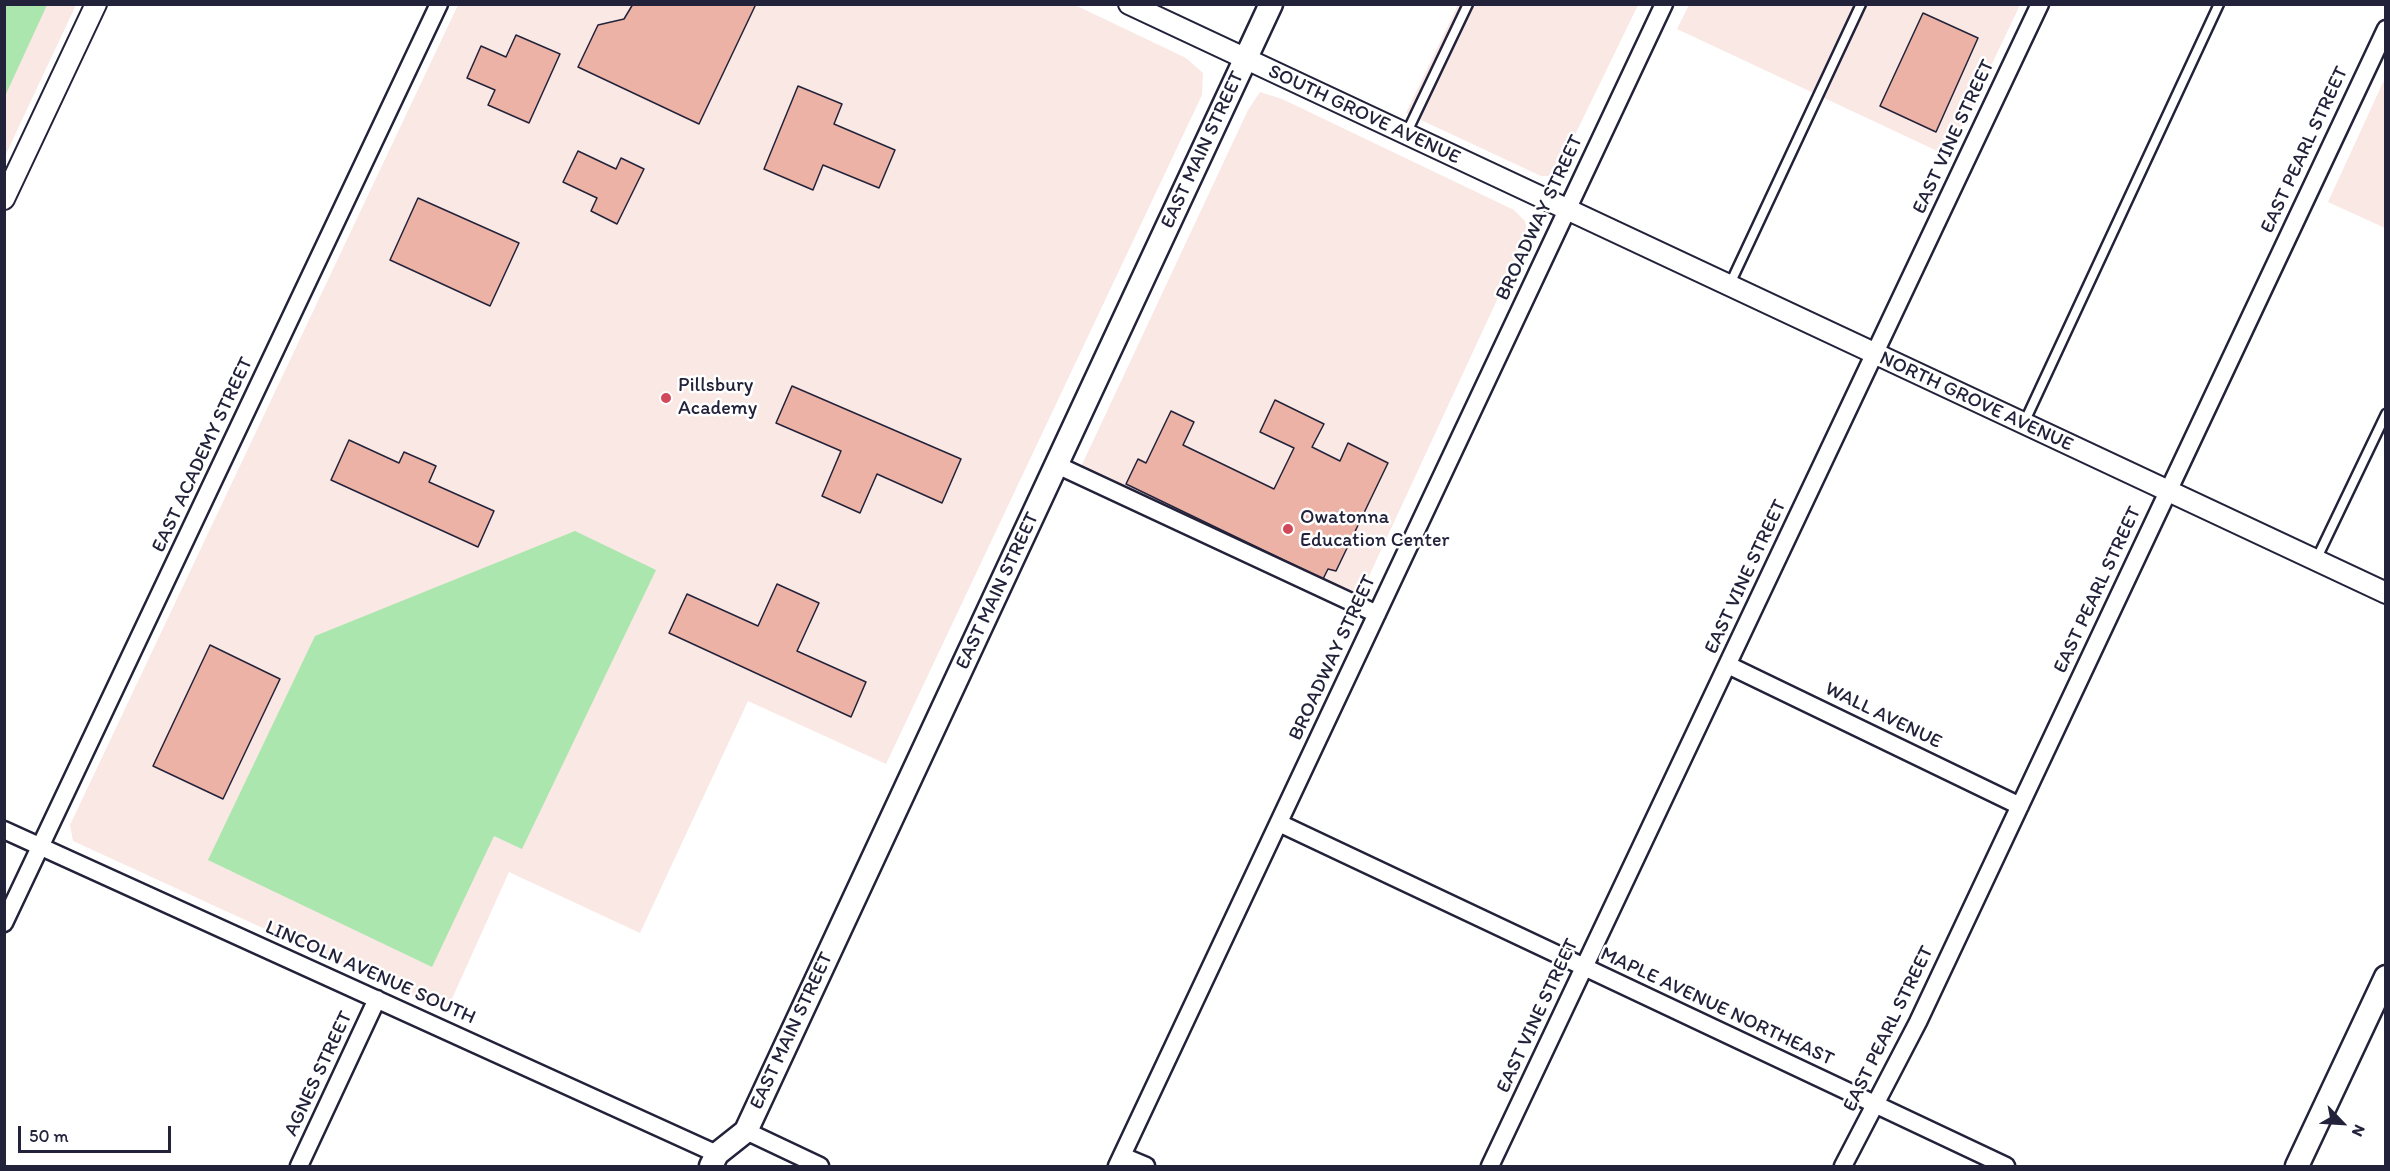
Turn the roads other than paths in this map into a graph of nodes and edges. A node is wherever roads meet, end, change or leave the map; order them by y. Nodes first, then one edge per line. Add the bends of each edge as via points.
1 (96, 4) edge
2 (439, 4) edge
3 (1129, 4) edge
4 (1271, 4) edge
5 (1467, 4) edge
6 (1664, 4) edge
7 (1862, 4) edge
8 (2040, 4) edge
9 (2219, 4) edge
10 (2385, 29) edge
11 (1246, 59) junction
12 (1406, 134) junction
13 (4, 199) edge
14 (1567, 210) junction
15 (1729, 286) junction
16 (1874, 354) junction
17 (2385, 414) edge
18 (2023, 424) junction
19 (1057, 465) junction
20 (2168, 492) junction
21 (2316, 561) junction
22 (2385, 593) edge
23 (1377, 614) junction
24 (1728, 665) junction
25 (2020, 806) junction
26 (1279, 824) junction
27 (4, 830) edge
28 (41, 846) junction
29 (4, 923) edge
30 (1585, 967) junction
31 (2385, 977) edge
32 (377, 999) junction
33 (1876, 1105) junction
34 (746, 1131) junction
35 (714, 1160) edge
36 (1120, 1161) edge
37 (299, 1167) edge
38 (820, 1167) edge
39 (1146, 1167) edge
40 (1490, 1167) edge
41 (1843, 1167) edge
42 (2006, 1167) edge
43 (2297, 1167) edge

1 - 13 street
2 - 28 street, EAST ACADEMY STREET
3 - 11 street, SOUTH GROVE AVENUE
4 - 11 main road, EAST MAIN STREET
5 - 12 lane
6 - 14 street, BROADWAY STREET
7 - 15 lane
8 - 16 street, EAST VINE STREET
9 - 18 lane
10 - 20 street, EAST PEARL STREET
11 - 12 street, SOUTH GROVE AVENUE
11 - 19 main road, EAST MAIN STREET
12 - 14 street, SOUTH GROVE AVENUE
14 - 15 street, NORTH GROVE AVENUE
14 - 23 street, BROADWAY STREET
15 - 16 street, NORTH GROVE AVENUE
16 - 18 street, NORTH GROVE AVENUE
16 - 24 street, EAST VINE STREET
17 - 21 lane
18 - 20 street, NORTH GROVE AVENUE
19 - 23 street
19 - 34 main road, EAST MAIN STREET
20 - 21 street, NORTH GROVE AVENUE
20 - 25 street, EAST PEARL STREET
21 - 22 street, NORTH GROVE AVENUE
23 - 26 street, BROADWAY STREET
24 - 25 street, WALL AVENUE
24 - 30 street, EAST VINE STREET
25 - 33 street, EAST PEARL STREET
26 - 30 street, MAPLE AVENUE NORTHEAST
26 - 36 street, BROADWAY STREET
27 - 28 street, LINCOLN AVENUE SOUTH
28 - 29 street, EAST ACADEMY STREET
28 - 32 street, LINCOLN AVENUE SOUTH
30 - 33 street, MAPLE AVENUE NORTHEAST
30 - 40 street, EAST VINE STREET
31 - 43 main road
32 - 35 street, LINCOLN AVENUE SOUTH
32 - 37 street, AGNES STREET
33 - 41 street, EAST PEARL STREET
33 - 42 street, MAPLE AVENUE NORTHEAST
34 - 35 main road, EAST MAIN STREET
34 - 38 street
36 - 39 street

